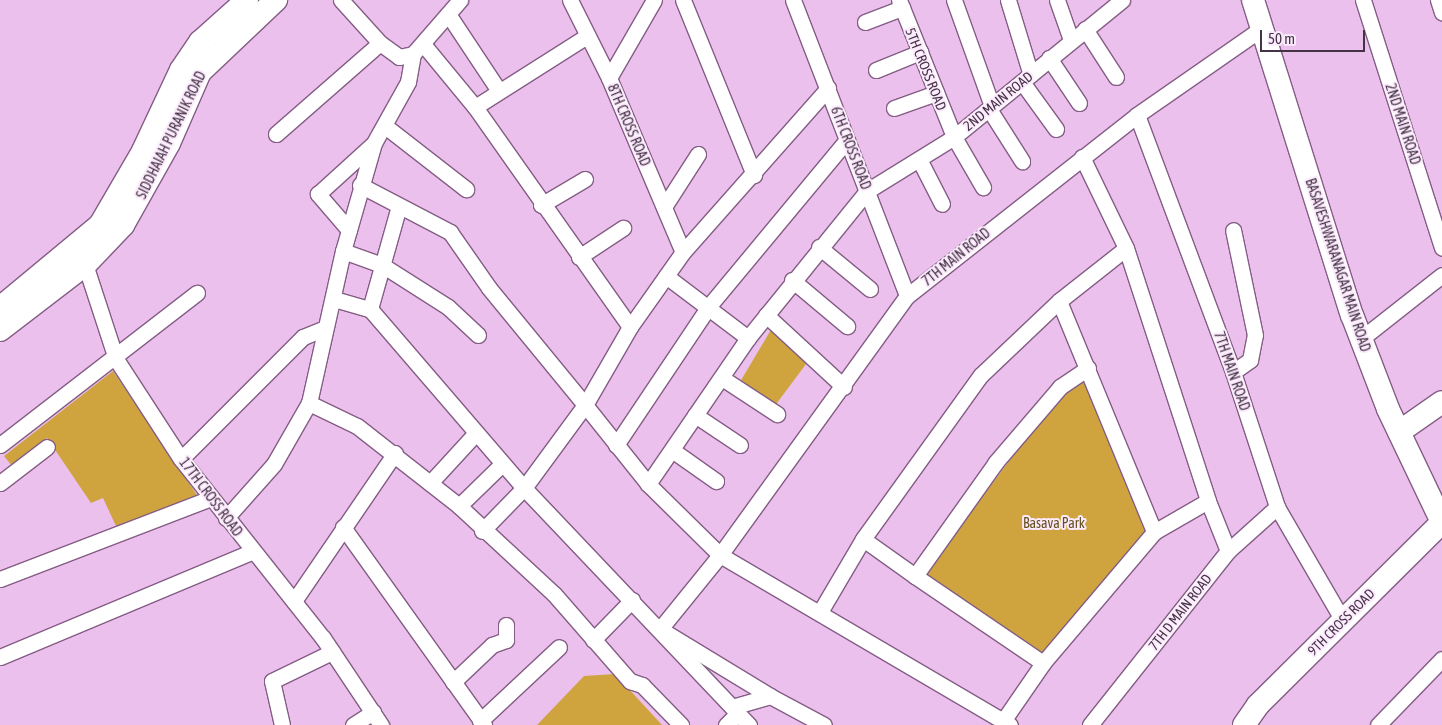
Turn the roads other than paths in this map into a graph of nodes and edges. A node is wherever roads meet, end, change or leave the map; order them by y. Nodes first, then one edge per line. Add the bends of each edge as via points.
1 (247, 0) edge
2 (276, 0) edge
3 (341, 0) edge
4 (460, 0) edge
5 (570, 0) edge
6 (654, 0) edge
7 (683, 0) edge
8 (793, 0) edge
9 (954, 0) edge
10 (1008, 0) edge
11 (1057, 0) edge
12 (1122, 0) edge
13 (1253, 0) edge
14 (1363, 0) edge
15 (1438, 0) edge
16 (900, 4) edge
17 (1106, 5) edge
18 (1442, 12) edge
19 (448, 14) junction
20 (864, 22) dead end
21 (1085, 28) junction
22 (1262, 28) junction
23 (587, 36) junction
24 (1070, 40) junction
25 (380, 43) junction
26 (418, 49) junction
27 (920, 52) junction
28 (1049, 58) junction
29 (876, 70) dead end
30 (1116, 77) dead end
31 (609, 78) junction
32 (1026, 78) junction
33 (828, 88) junction
34 (499, 91) junction
35 (936, 94) junction
36 (1079, 103) dead end
37 (475, 107) junction
38 (894, 108) dead end
39 (990, 108) junction
40 (1137, 115) junction
41 (385, 126) junction
42 (1056, 129) dead end
43 (276, 134) dead end
44 (954, 137) junction
45 (846, 141) junction
46 (374, 144) junction
47 (698, 154) dead end
48 (1082, 156) junction
49 (920, 161) junction
50 (1022, 161) dead end
51 (754, 175) junction
52 (585, 179) dead end
53 (360, 185) junction
54 (983, 187) dead end
55 (466, 189) dead end
56 (867, 191) junction
57 (942, 204) dead end
58 (541, 205) junction
59 (399, 206) junction
60 (664, 207) junction
61 (623, 228) dead end
62 (349, 230) junction
63 (1233, 230) dead end
64 (819, 246) junction
65 (1126, 248) junction
66 (1442, 248) edge
67 (343, 251) junction
68 (683, 252) junction
69 (82, 256) junction
70 (579, 257) junction
71 (382, 265) junction
72 (1442, 275) edge
73 (666, 276) junction
74 (792, 280) junction
75 (870, 289) dead end
76 (197, 293) dead end
77 (907, 296) junction
78 (334, 299) junction
79 (1059, 300) junction
80 (708, 306) junction
81 (0, 308) edge
82 (370, 309) junction
83 (766, 315) junction
84 (847, 326) dead end
85 (630, 327) junction
86 (325, 328) junction
87 (0, 330) edge
88 (478, 336) dead end
89 (748, 338) junction
90 (1362, 338) junction
91 (116, 359) junction
92 (1088, 368) junction
93 (1233, 372) junction
94 (722, 378) junction
95 (844, 387) junction
96 (1442, 402) edge
97 (309, 403) junction
98 (585, 406) junction
99 (777, 414) dead end
100 (695, 415) junction
101 (1399, 432) junction
102 (476, 433) junction
103 (740, 444) dead end
104 (616, 445) junction
105 (0, 446) edge
106 (47, 447) dead end
107 (672, 450) junction
108 (395, 453) junction
109 (181, 459) junction
110 (502, 464) junction
111 (2, 477) edge
112 (716, 481) dead end
113 (430, 483) junction
114 (648, 484) junction
115 (524, 488) junction
116 (211, 498) junction
117 (1208, 501) junction
118 (459, 506) junction
119 (1277, 507) junction
120 (226, 518) junction
121 (1442, 522) edge
122 (343, 527) junction
123 (482, 531) junction
124 (1154, 532) junction
125 (862, 539) junction
126 (253, 551) junction
127 (1228, 551) junction
128 (720, 555) junction
129 (915, 576) junction
130 (0, 578) edge
131 (632, 600) junction
132 (294, 601) junction
133 (820, 612) junction
134 (1342, 620) junction
135 (506, 624) dead end
136 (660, 629) junction
137 (592, 640) junction
138 (559, 647) dead end
139 (332, 652) junction
140 (0, 657) edge
141 (1442, 659) edge
142 (1043, 663) junction
143 (454, 682) junction
144 (770, 696) junction
145 (735, 710) junction
146 (377, 719) edge
147 (482, 723) edge
148 (1007, 723) edge
149 (282, 725) edge
150 (353, 725) edge
151 (681, 725) edge
152 (726, 725) edge
153 (749, 725) edge
154 (824, 725) edge
155 (1090, 725) edge
156 (1244, 725) edge
157 (1378, 725) edge

1 - 69 main road, SIDDHAIAH PURANIK ROAD via 200,42 181,70 110,213
2 - 69 main road, SIDDHAIAH PURANIK ROAD via 200,72 140,198
3 - 25 street
4 - 19 street
5 - 23 street, 8TH CROSS ROAD
6 - 31 street
7 - 51 street
8 - 33 street, 6TH CROSS ROAD
9 - 39 street
10 - 32 street
11 - 24 street
12 - 17 street, 2ND MAIN ROAD
13 - 22 main road, BASAVESHWARANAGAR MAIN ROAD
14 - 66 street, 2ND MAIN ROAD
15 - 18 street
16 - 20 street
16 - 27 street, 5TH CROSS ROAD
17 - 21 street, 2ND MAIN ROAD
19 - 26 street
19 - 34 street
21 - 24 street, 2ND MAIN ROAD
21 - 30 street
22 - 40 street, 7TH MAIN ROAD
22 - 90 main road, BASAVESHWARANAGAR MAIN ROAD
23 - 31 street, 8TH CROSS ROAD
23 - 34 street
24 - 28 street, 2ND MAIN ROAD
25 - 26 street via 399,57
25 - 43 street
26 - 37 street
26 - 41 street via 408,82
27 - 29 street
27 - 35 street, 5TH CROSS ROAD
28 - 32 street, 2ND MAIN ROAD
28 - 36 street
31 - 60 street, 8TH CROSS ROAD
32 - 39 street, 2ND MAIN ROAD
32 - 42 street
33 - 45 street, 6TH CROSS ROAD
33 - 51 street
34 - 37 street
35 - 38 street
35 - 44 street, 5TH CROSS ROAD
37 - 58 street
39 - 44 street, 2ND MAIN ROAD
39 - 50 street
40 - 48 street, 7TH MAIN ROAD
40 - 93 street, 7TH MAIN ROAD
41 - 46 street
41 - 55 street
44 - 49 street, 2ND MAIN ROAD
44 - 54 street, 5TH CROSS ROAD
45 - 56 street, 6TH CROSS ROAD
45 - 80 street
46 - 53 street
46 - 62 street via 318,194
47 - 60 street
48 - 65 street
48 - 77 street, 7TH MAIN ROAD
49 - 56 street, 2ND MAIN ROAD
49 - 57 street
51 - 68 street
52 - 58 street
53 - 59 street
53 - 62 street
56 - 64 street, 2ND MAIN ROAD
56 - 77 street, 6TH CROSS ROAD
58 - 70 street
59 - 71 street
59 - 98 street via 450,232 489,288
60 - 68 street, 8TH CROSS ROAD
61 - 70 street
62 - 67 street
63 - 93 street via 1255,335 1250,360
64 - 74 street, 2ND MAIN ROAD
64 - 75 street
65 - 79 street
65 - 117 street
67 - 71 street
67 - 78 street
68 - 73 street
69 - 81 main road, SIDDHAIAH PURANIK ROAD
69 - 87 main road, SIDDHAIAH PURANIK ROAD
69 - 91 street, 17TH CROSS ROAD
70 - 85 street
71 - 82 street
71 - 88 street via 448,306
72 - 90 street
73 - 80 street
73 - 85 street
74 - 83 street, 2ND MAIN ROAD
74 - 84 street
76 - 91 street
77 - 95 street, 7TH MAIN ROAD
78 - 82 street
78 - 86 street
79 - 92 street
79 - 125 street via 981,375
80 - 89 street
80 - 104 street
82 - 102 street
83 - 89 street, 2ND MAIN ROAD
83 - 95 street
85 - 98 street
86 - 97 street
86 - 109 street via 303,337
89 - 94 street, 2ND MAIN ROAD
90 - 101 main road, BASAVESHWARANAGAR MAIN ROAD
91 - 105 street
91 - 109 street, 17TH CROSS ROAD
92 - 124 street
92 - 129 street via 1060,387 996,462
93 - 119 street, 7TH MAIN ROAD
94 - 99 street
94 - 100 street, 2ND MAIN ROAD
95 - 128 street, 7TH MAIN ROAD
96 - 101 main road
97 - 108 street via 357,426
97 - 120 street via 274,464
98 - 104 street
98 - 115 street
100 - 103 street
100 - 107 street, 2ND MAIN ROAD
101 - 121 main road, BASAVESHWARANAGAR MAIN ROAD
102 - 110 street
102 - 113 street
104 - 114 street
106 - 111 street
107 - 112 street
107 - 114 street, 2ND MAIN ROAD
108 - 113 street
108 - 122 street
109 - 116 street, 17TH CROSS ROAD
110 - 115 street
110 - 118 street
113 - 118 street
114 - 128 street
115 - 123 street
115 - 131 street
116 - 120 street, 17TH CROSS ROAD
116 - 130 street
117 - 124 street
117 - 127 street
118 - 123 street
119 - 127 street, 7TH D MAIN ROAD
119 - 134 street, 7TH MAIN ROAD
120 - 126 street, 17TH CROSS ROAD
121 - 134 main road, 9TH CROSS ROAD
122 - 132 street
122 - 143 street
123 - 137 street via 554,594
124 - 142 street
125 - 129 street
125 - 133 street
126 - 132 street, 17TH CROSS ROAD
126 - 140 street
127 - 155 street, 7TH D MAIN ROAD
128 - 133 street
128 - 136 street, 7TH MAIN ROAD
129 - 142 street
131 - 136 street
131 - 137 street
132 - 139 street, 17TH CROSS ROAD
133 - 148 street
134 - 156 main road, 9TH CROSS ROAD
135 - 143 street via 506,640 492,645
136 - 144 street
136 - 145 street
137 - 151 street via 630,681 642,685
138 - 147 street
139 - 146 street, 17TH CROSS ROAD
139 - 149 street via 272,681
141 - 157 street
142 - 148 street
143 - 147 street
144 - 145 street
144 - 154 street
145 - 152 street
145 - 153 street
146 - 150 street

